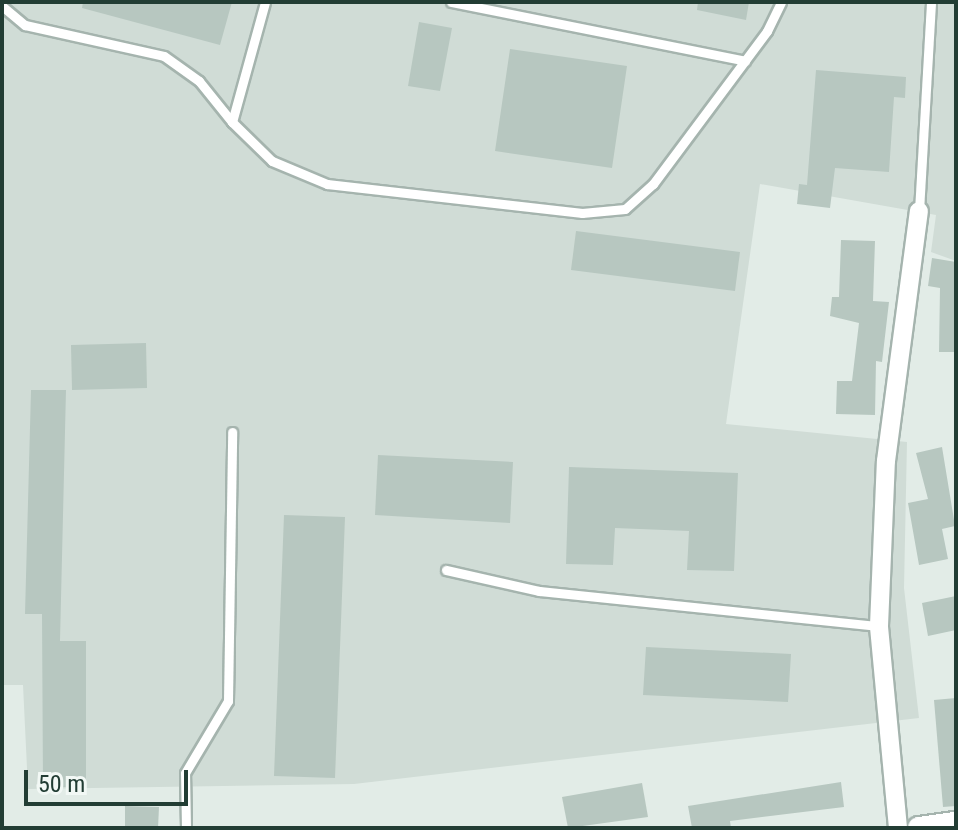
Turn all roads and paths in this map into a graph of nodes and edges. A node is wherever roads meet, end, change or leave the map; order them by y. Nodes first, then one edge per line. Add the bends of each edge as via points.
1 (265, 2) edge
2 (451, 2) edge
3 (781, 2) edge
4 (931, 2) edge
5 (2, 6) edge
6 (745, 61) junction
7 (232, 122) junction
8 (919, 211) joint
9 (232, 432) dead end
10 (446, 570) dead end
11 (879, 626) junction
12 (956, 823) edge
13 (186, 828) edge
14 (898, 828) edge
15 (919, 828) edge

1 - 7 lane
2 - 6 lane
3 - 6 lane
4 - 8 lane
5 - 7 lane via 25,25 164,56 199,81
6 - 7 lane via 653,184 625,209 582,213 327,184 272,161
8 - 11 street via 886,461
9 - 13 lane via 228,701 185,773
10 - 11 lane via 539,591
11 - 14 street
12 - 15 street

